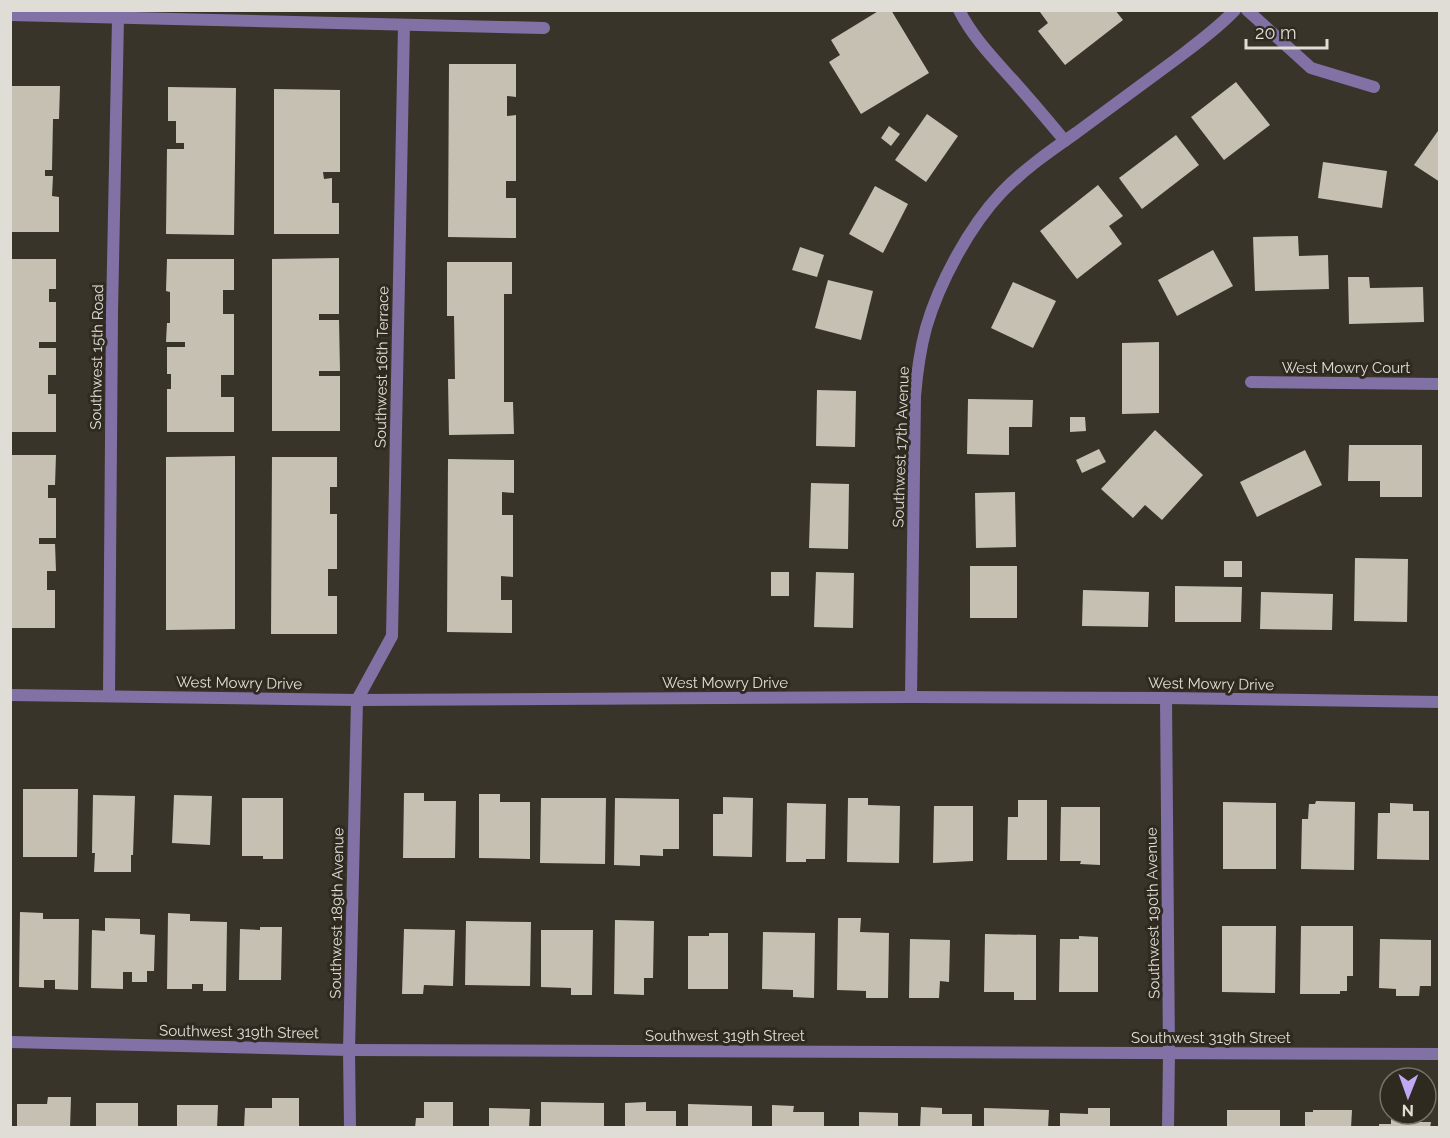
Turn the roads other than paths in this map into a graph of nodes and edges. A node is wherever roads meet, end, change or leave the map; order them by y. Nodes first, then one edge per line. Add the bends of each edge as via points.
1 (959, 10) edge
2 (1235, 10) edge
3 (1247, 10) edge
4 (10, 15) edge
5 (118, 19) junction
6 (404, 25) junction
7 (544, 28) dead end
8 (1374, 87) dead end
9 (1065, 141) junction
10 (1251, 382) dead end
11 (1440, 384) edge
12 (10, 695) edge
13 (110, 696) junction
14 (911, 697) junction
15 (1166, 698) junction
16 (357, 700) junction
17 (1440, 702) edge
18 (10, 1042) edge
19 (349, 1050) junction
20 (1169, 1053) junction
21 (1440, 1054) edge
22 (350, 1128) edge
23 (1168, 1128) edge

1 - 9 street via 978,40
2 - 9 street, Southwest 17th Avenue
3 - 8 street via 1311,69
4 - 5 street
5 - 6 street
5 - 13 street, Southwest 15th Road
6 - 7 street
6 - 16 street, Southwest 16th Terrace via 392,636
9 - 14 street, Southwest 17th Avenue via 1018,177 981,217 942,286 927,327 915,396
10 - 11 street, West Mowry Court
12 - 13 street, West Mowry Drive
13 - 16 street, West Mowry Drive
14 - 15 street, West Mowry Drive
14 - 16 street, West Mowry Drive
15 - 17 street, West Mowry Drive
15 - 20 street, Southwest 190th Avenue
16 - 19 street, Southwest 189th Avenue
18 - 19 street, Southwest 319th Street
19 - 20 street, Southwest 319th Street
19 - 22 street, Southwest 189th Avenue
20 - 21 street, Southwest 319th Street
20 - 23 street, Southwest 190th Avenue

